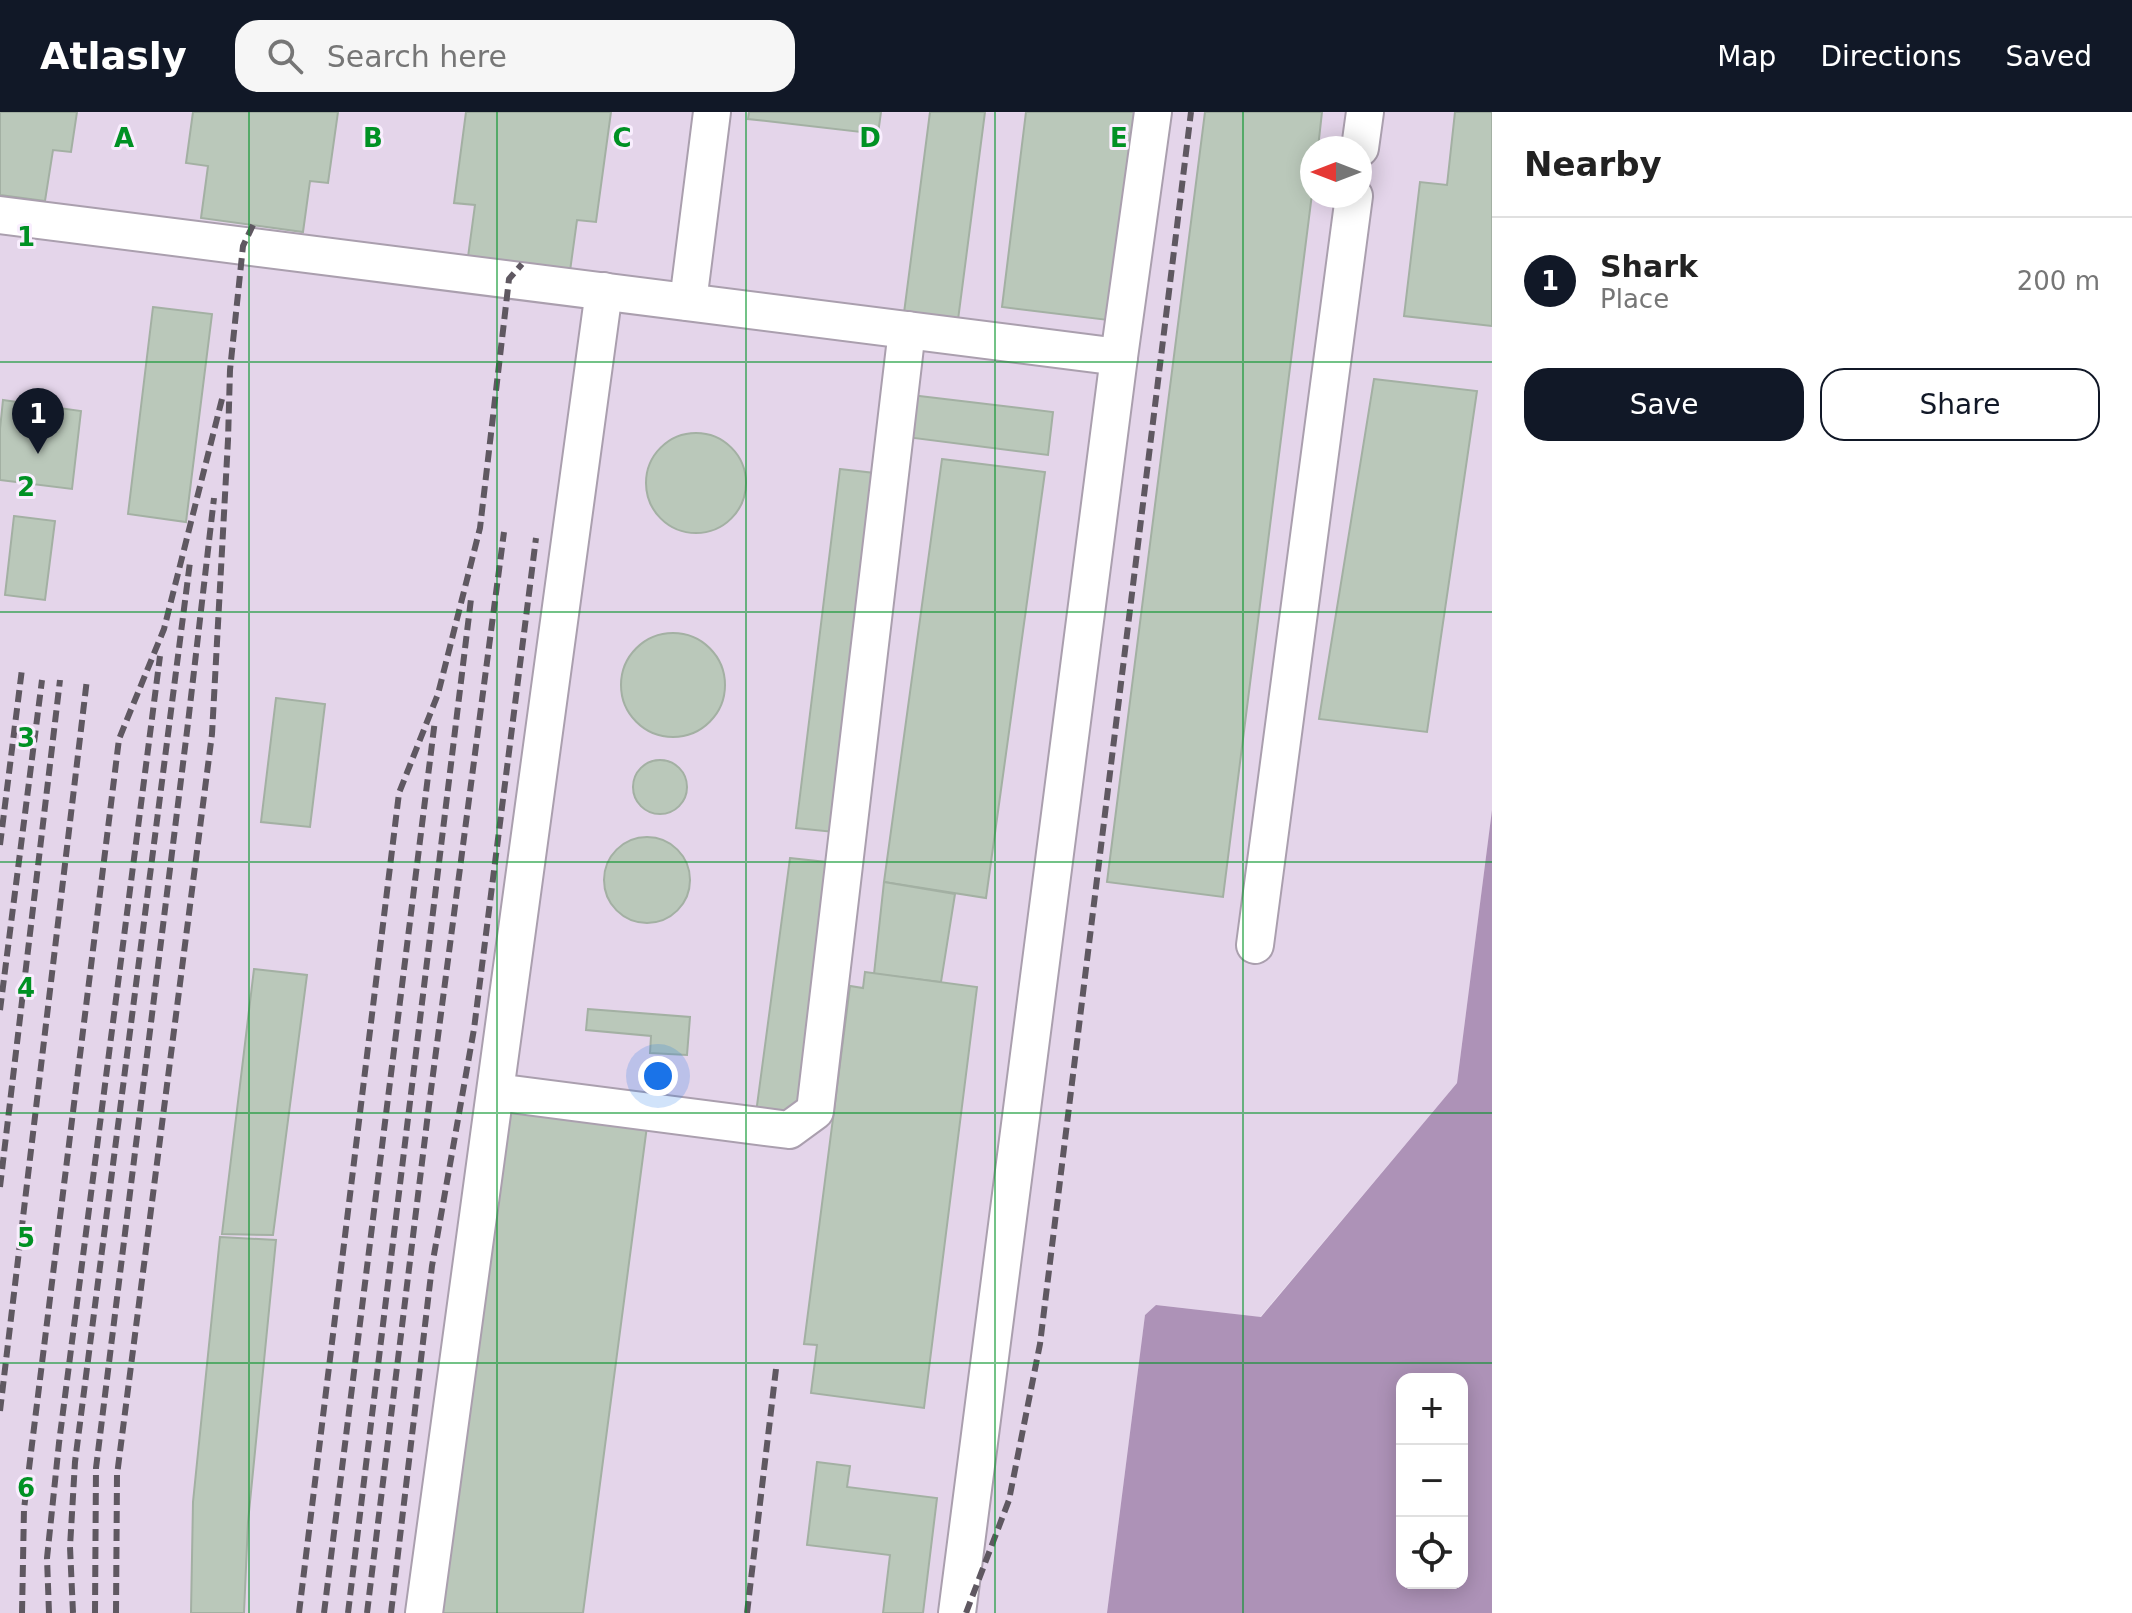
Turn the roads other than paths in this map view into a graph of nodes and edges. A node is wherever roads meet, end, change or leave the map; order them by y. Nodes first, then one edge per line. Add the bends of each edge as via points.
1 (712, 112) edge
2 (1153, 112) edge
3 (1365, 112) edge
4 (1362, 136) edge
5 (1352, 208) edge
6 (0, 215) edge
7 (604, 291) junction
8 (688, 302) junction
9 (907, 330) junction
10 (1119, 357) junction
11 (1255, 945) dead end
12 (496, 1092) junction
13 (424, 1613) edge
14 (957, 1613) edge

1 - 8 lane
2 - 10 lane
3 - 4 lane
5 - 11 lane
6 - 7 lane
7 - 8 lane
7 - 12 lane
8 - 9 lane
9 - 10 lane
9 - 12 lane via 815,1111 789,1130
10 - 14 lane
12 - 13 lane

